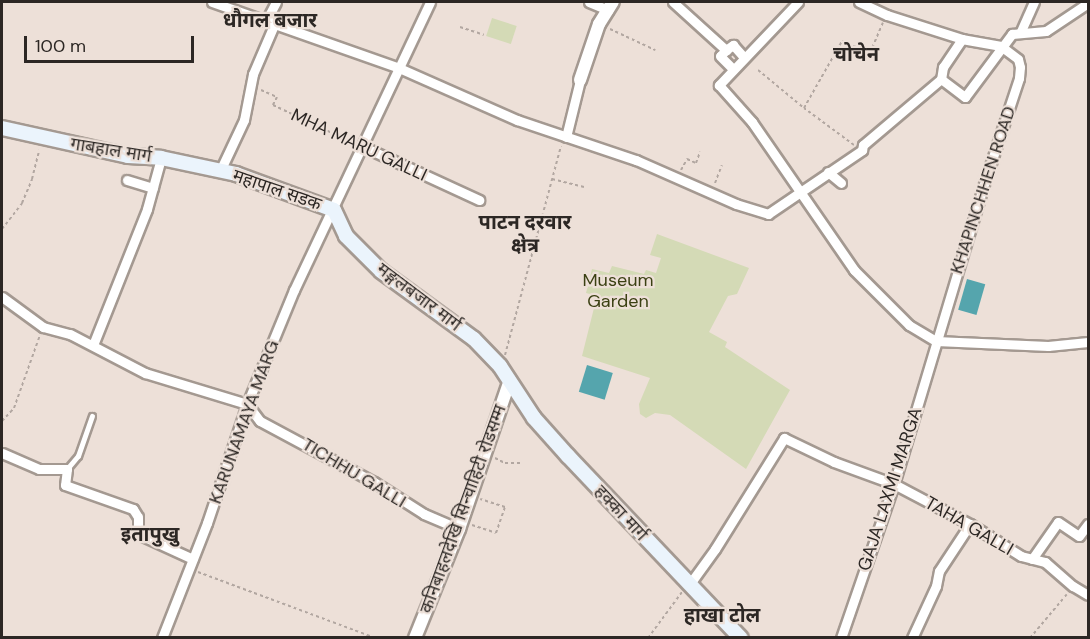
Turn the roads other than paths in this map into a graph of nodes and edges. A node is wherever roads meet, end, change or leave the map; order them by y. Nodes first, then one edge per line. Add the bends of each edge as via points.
1 (212, 2) edge
2 (276, 2) edge
3 (430, 2) edge
4 (589, 2) edge
5 (673, 2) edge
6 (798, 2) edge
7 (859, 2) edge
8 (1035, 2) edge
9 (1088, 2) edge
10 (611, 6) edge
11 (270, 23) junction
12 (1021, 31) junction
13 (962, 39) junction
14 (1001, 46) junction
15 (726, 50) junction
16 (743, 56) junction
17 (399, 68) junction
18 (733, 69) junction
19 (941, 79) junction
20 (580, 80) joint
21 (2, 128) edge
22 (565, 135) junction
23 (364, 147) junction
24 (161, 158) junction
25 (220, 171) junction
26 (828, 172) junction
27 (127, 180) dead end
28 (840, 183) dead end
29 (153, 188) junction
30 (800, 194) junction
31 (479, 200) dead end
32 (334, 210) junction
33 (2, 297) edge
34 (936, 341) junction
35 (1089, 342) edge
36 (93, 345) junction
37 (510, 380) junction
38 (251, 407) junction
39 (92, 416) dead end
40 (2, 453) edge
41 (67, 469) junction
42 (894, 484) junction
43 (970, 524) junction
44 (1089, 524) edge
45 (460, 525) junction
46 (193, 559) junction
47 (1032, 559) junction
48 (689, 585) junction
49 (1089, 595) edge
50 (162, 638) edge
51 (415, 638) edge
52 (741, 638) edge
53 (841, 638) edge
54 (912, 638) edge

1 - 11 street
2 - 11 street
3 - 17 street, KARUNAMAYA MARG
4 - 10 street
5 - 15 street
6 - 16 street
7 - 13 street
8 - 12 street
9 - 12 street via 1046,31
10 - 20 street via 599,24
11 - 17 street
11 - 25 street via 250,85 244,120
12 - 14 street
13 - 14 street
13 - 19 street via 943,67
14 - 19 street via 965,97
14 - 34 street, KHAPINCHHEN ROAD via 1018,59 1019,78
15 - 16 street via 733,45
15 - 18 street via 720,56
16 - 18 street
17 - 22 street via 517,120
17 - 23 street, KARUNAMAYA MARG
18 - 30 street via 719,85 752,122
19 - 26 street via 863,145 862,150
20 - 22 street
21 - 24 main road, गाबहाल मार्ग via 128,156
22 - 30 street via 768,214
23 - 31 street, MHA MARU GALLI
23 - 32 street, KARUNAMAYA MARG
24 - 25 main road, गाबहाल मार्ग
24 - 29 street
25 - 32 main road, महापाल सडक
26 - 28 street
26 - 30 street
27 - 29 street
29 - 36 street via 115,296
30 - 34 street via 854,270 909,325
32 - 37 main road, मङ्गलबजार मार्ग via 346,237 363,254 474,339
32 - 38 street, KARUNAMAYA MARG via 294,290
33 - 36 street via 42,327
34 - 35 street via 1048,346
34 - 42 street, GAJA LAXMI MARGA
36 - 38 street via 145,373
37 - 45 street, कनिबाहलदेखि सिन्चाहिटी रोडसम्म
37 - 48 main road, हक्का मार्ग via 534,418
38 - 45 street, TICHHU GALLI via 260,421 374,482 424,514
38 - 46 street, KARUNAMAYA MARG
39 - 41 lane via 78,456
40 - 41 street via 39,469
41 - 46 street via 65,485 133,509 138,517 138,534
42 - 43 street, TAHA GALLI
42 - 48 street, TAHA GALLI via 784,438
42 - 53 street, GAJA LAXMI MARGA
43 - 47 street, TAHA GALLI
43 - 54 street via 939,571
44 - 47 street via 1079,536 1058,522
45 - 51 street, कनिबाहलदेखि सिन्चाहिटी रोडसम्म
46 - 50 street, KARUNAMAYA MARG
47 - 49 street, TAHA GALLI via 1045,562
48 - 52 main road, हक्का मार्ग

